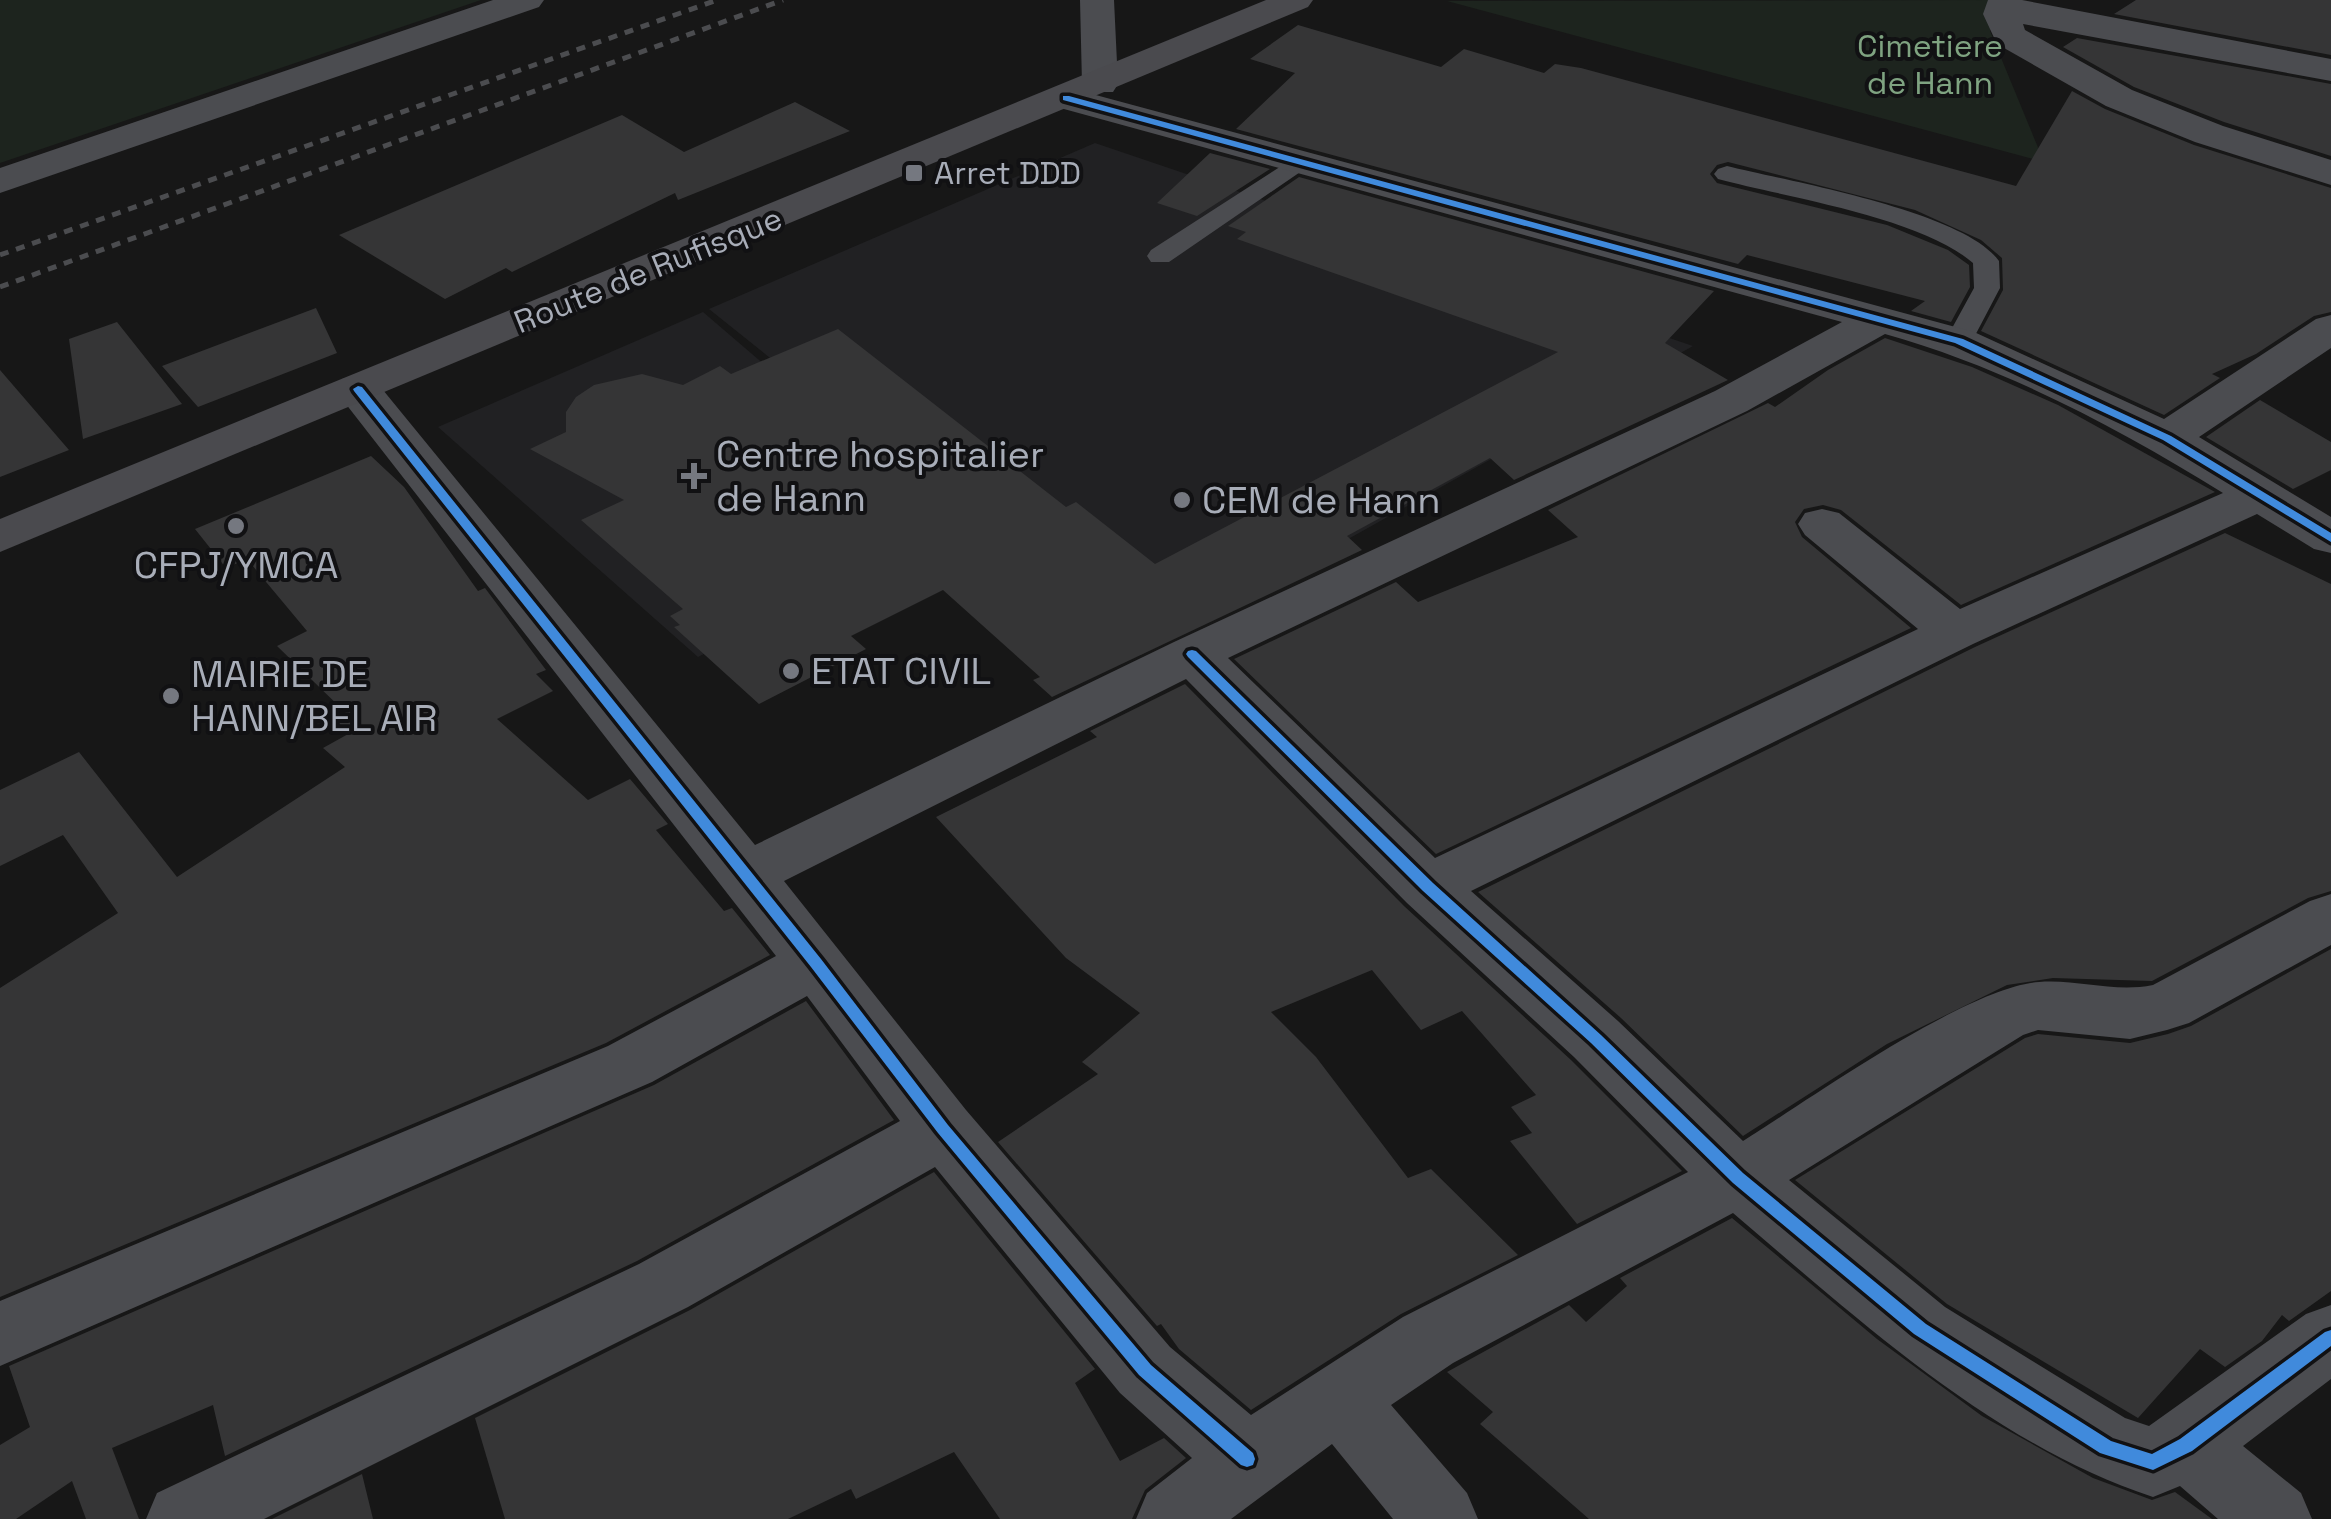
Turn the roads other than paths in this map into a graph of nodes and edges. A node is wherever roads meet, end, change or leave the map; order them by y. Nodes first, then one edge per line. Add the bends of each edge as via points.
1 (527, 0) edge
2 (1097, 0) edge
3 (1296, 0) edge
4 (2003, 5) edge
5 (2331, 35) edge
6 (2316, 68) edge
7 (1083, 91) junction
8 (1300, 161) junction
9 (2331, 173) edge
10 (1726, 174) dead end
11 (0, 181) edge
12 (1160, 256) dead end
13 (1882, 318) junction
14 (2331, 328) edge
15 (1958, 341) junction
16 (358, 389) junction
17 (2167, 438) junction
18 (2256, 496) junction
19 (1822, 524) dead end
20 (0, 536) edge
21 (2331, 538) edge
22 (1955, 632) junction
23 (1192, 654) junction
24 (746, 874) junction
25 (1428, 887) junction
26 (2331, 917) edge
27 (816, 963) junction
28 (943, 1129) junction
29 (1738, 1178) junction
30 (0, 1334) edge
31 (2331, 1337) edge
32 (1340, 1398) junction
33 (2186, 1445) junction
34 (1247, 1459) junction
35 (184, 1519) edge
36 (1174, 1519) edge
37 (1440, 1519) edge
38 (2274, 1519) edge

1 - 11 street
2 - 7 street
3 - 7 main road, Route de Rufisque
4 - 6 street
4 - 9 street via 2010,36 2119,98
5 - 6 street via 2293,47
7 - 8 street
7 - 16 main road, Route de Rufisque
8 - 12 lane
8 - 13 street
10 - 15 lane via 1962,240 1986,261 1987,288
13 - 15 street
13 - 23 street via 1731,402
14 - 17 street
15 - 17 street
16 - 20 main road, Route de Rufisque
16 - 24 street
17 - 18 street
18 - 21 street
18 - 22 street
19 - 22 street
22 - 25 street
23 - 24 street
23 - 25 street
24 - 27 street
25 - 29 street
26 - 29 street via 2168,1006 2130,1014 2038,1006 2004,1016
27 - 28 street
27 - 30 street via 630,1064
28 - 34 street via 1145,1370
28 - 35 street via 720,1257
29 - 32 street via 1428,1340
29 - 33 street via 1920,1329 2106,1447 2153,1462
31 - 33 street
32 - 34 street
32 - 37 street
33 - 38 street
34 - 36 street

